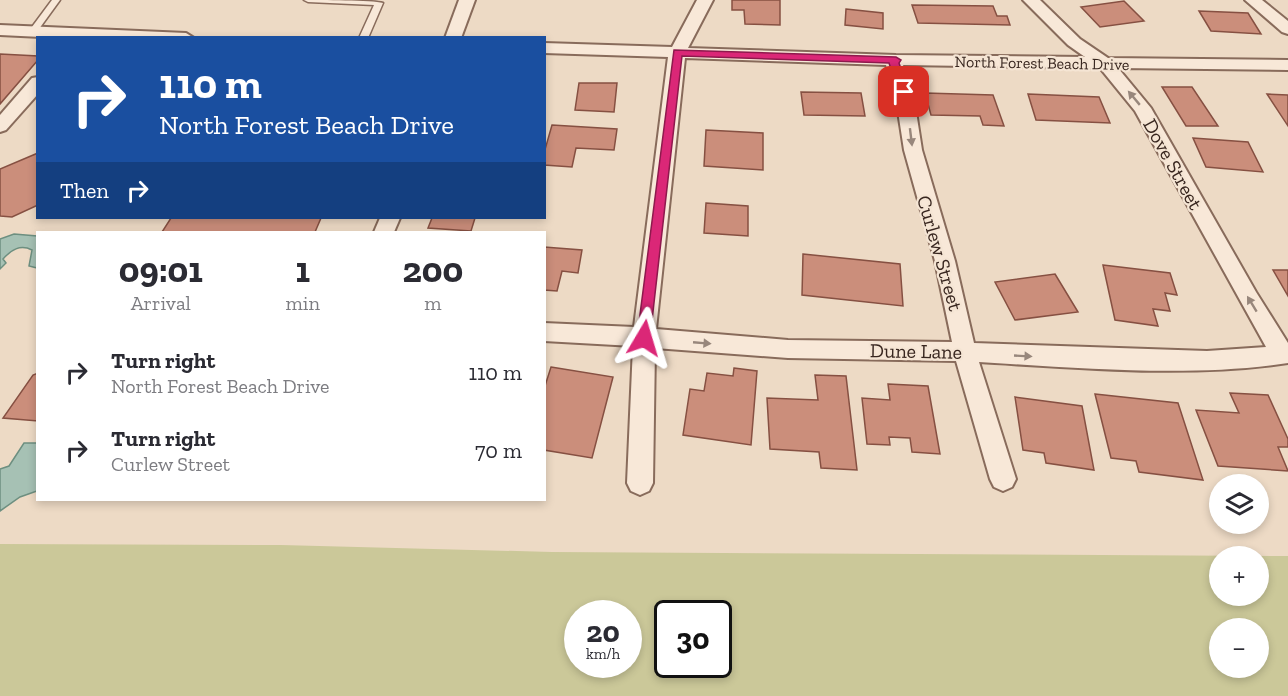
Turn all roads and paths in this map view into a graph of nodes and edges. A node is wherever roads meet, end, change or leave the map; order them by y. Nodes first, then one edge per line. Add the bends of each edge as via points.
1 (56, 0) edge
2 (308, 0) edge
3 (467, 0) edge
4 (705, 0) edge
5 (1031, 0) edge
6 (1253, 0) edge
7 (0, 29) edge
8 (1288, 29) edge
9 (26, 30) junction
10 (78, 35) edge
11 (114, 36) edge
12 (364, 36) edge
13 (454, 36) edge
14 (546, 48) edge
15 (677, 53) junction
16 (896, 60) junction
17 (1106, 64) junction
18 (1288, 65) edge
19 (36, 84) edge
20 (0, 126) edge
21 (546, 332) edge
22 (644, 338) junction
23 (965, 352) junction
24 (1285, 353) edge
25 (1003, 480) dead end
26 (640, 483) dead end

1 - 9 lane
2 - 12 lane via 379,3
3 - 13 street
4 - 15 street
5 - 17 street, Dove Street via 1074,42
6 - 8 street
7 - 9 street
9 - 10 street
10 - 11 street
14 - 15 street, North Forest Beach Drive
15 - 16 street, North Forest Beach Drive
15 - 22 street
16 - 17 street, North Forest Beach Drive
16 -> 23 street, Curlew Street via 913,150 945,261
17 - 18 street, North Forest Beach Drive
24 -> 17 street, Dove Street via 1248,298 1142,108
19 - 20 street
21 - 22 street, Dune Lane
22 -> 23 street, Dune Lane via 788,349
22 - 26 street
23 -> 24 street, Dune Lane via 1207,361
23 - 25 street, Curlew Street

